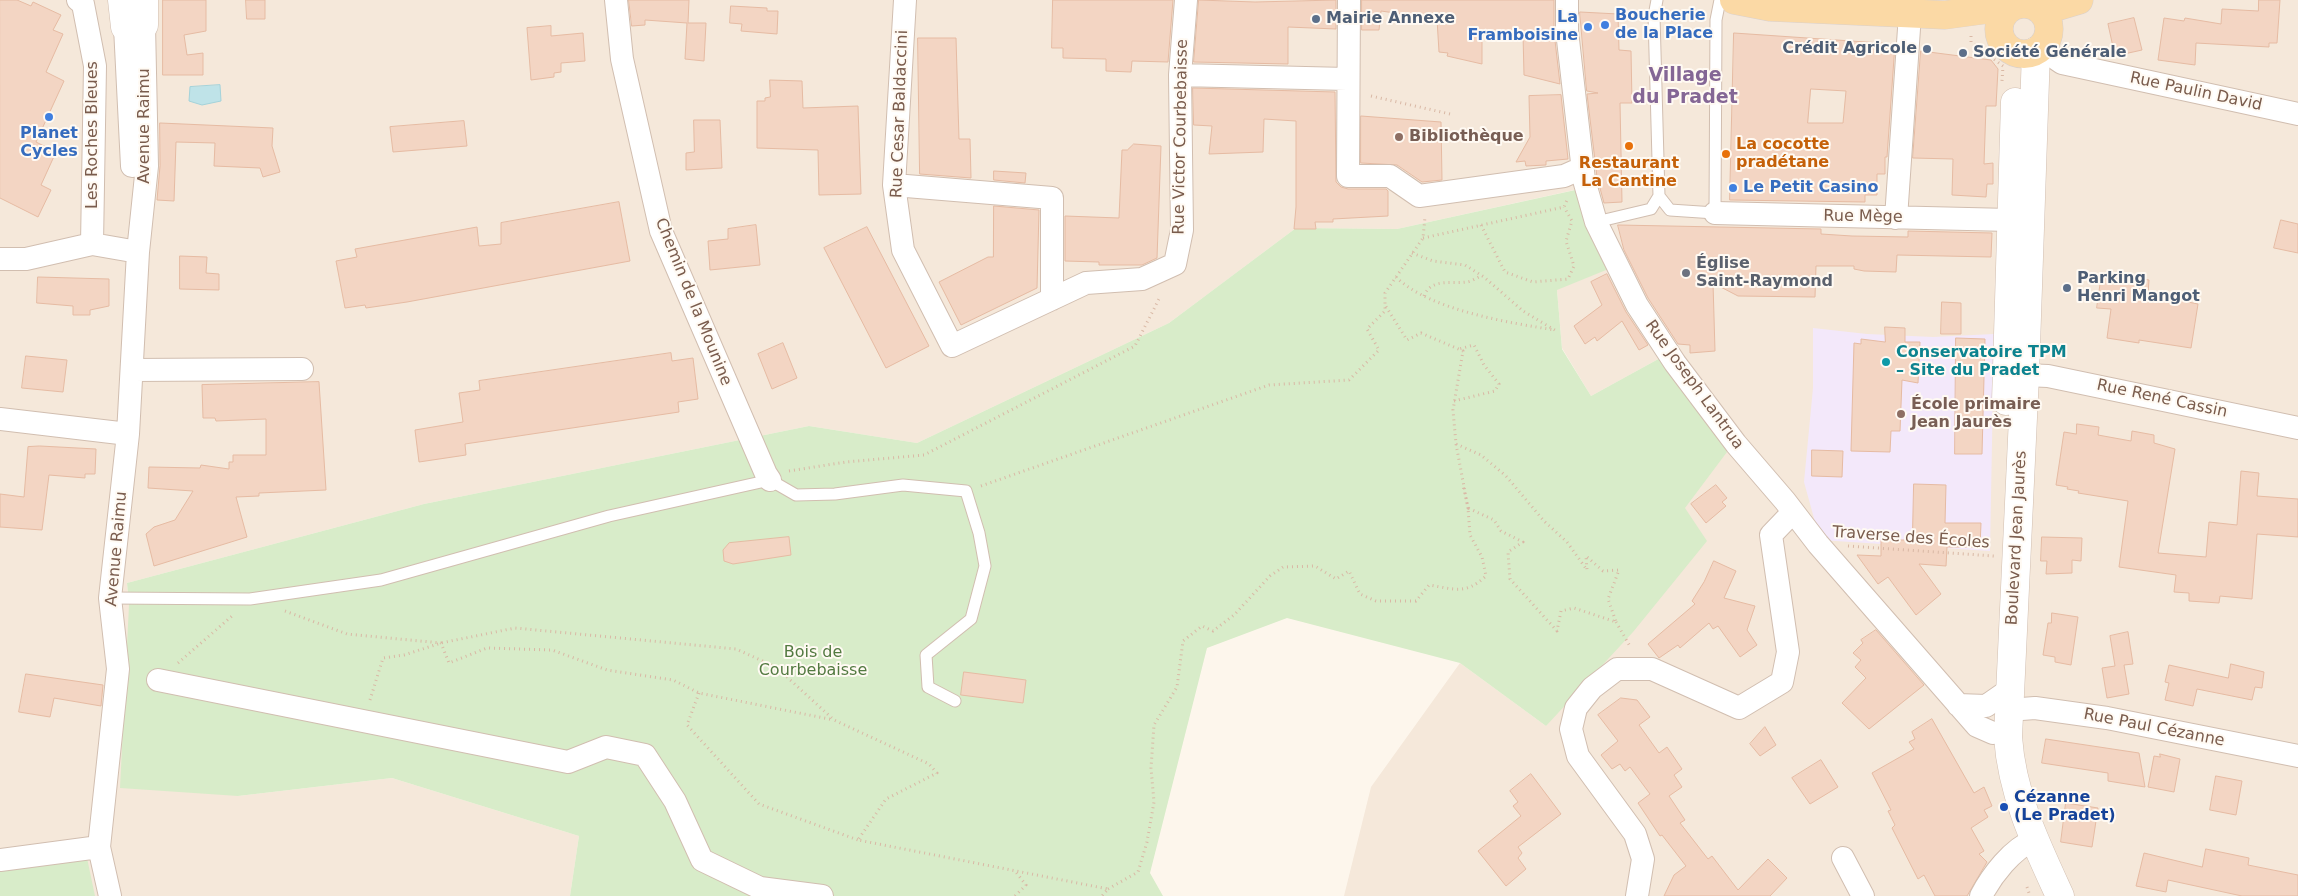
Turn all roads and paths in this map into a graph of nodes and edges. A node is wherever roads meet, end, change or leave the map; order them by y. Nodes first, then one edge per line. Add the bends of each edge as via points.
1 (78, 0) edge
2 (122, 0) edge
3 (616, 0) edge
4 (905, 0) edge
5 (1186, 0) edge
6 (1349, 0) edge
7 (1567, 0) edge
8 (1657, 0) edge
9 (1720, 0) edge
10 (1734, 0) edge
11 (2079, 0) edge
12 (2012, 6) junction
13 (2042, 11) junction
14 (1910, 14) junction
15 (1945, 15) junction
16 (138, 17) edge
17 (2024, 49) junction
18 (1180, 75) junction
19 (1347, 85) junction
20 (1450, 114) dead end
21 (2298, 114) edge
22 (1576, 175) junction
23 (894, 185) junction
24 (1419, 196) junction
25 (1659, 196) junction
26 (1564, 207) junction
27 (1715, 213) junction
28 (1896, 218) junction
29 (2010, 220) junction
30 (1596, 222) junction
31 (1480, 225) junction
32 (1423, 238) junction
33 (92, 244) junction
34 (138, 252) junction
35 (1412, 254) junction
36 (0, 259) edge
37 (1481, 275) junction
38 (1396, 277) junction
39 (1164, 294) dead end
40 (1424, 296) junction
41 (1052, 299) junction
42 (1385, 306) junction
43 (1458, 349) junction
44 (302, 369) dead end
45 (132, 370) junction
46 (2025, 375) junction
47 (1454, 401) junction
48 (0, 419) edge
49 (2298, 428) edge
50 (128, 434) junction
51 (1456, 444) junction
52 (770, 480) junction
53 (966, 491) junction
54 (1468, 508) junction
55 (1793, 512) junction
56 (1818, 544) junction
57 (2002, 556) junction
58 (271, 596) junction
59 (110, 598) junction
60 (250, 599) junction
61 (441, 643) junction
62 (158, 680) joint
63 (699, 693) junction
64 (2004, 700) junction
65 (955, 701) dead end
66 (1958, 705) junction
67 (834, 720) junction
68 (363, 722) junction
69 (1993, 733) junction
70 (2298, 756) edge
71 (858, 840) junction
72 (2028, 843) junction
73 (99, 846) junction
74 (1843, 858) dead end
75 (0, 860) edge
76 (1015, 870) junction
77 (1108, 889) junction
78 (110, 896) edge
79 (822, 896) edge
80 (1015, 896) edge
81 (1102, 896) edge
82 (1637, 896) edge
83 (1862, 896) edge
84 (1981, 896) edge
85 (2042, 896) edge
86 (2060, 896) edge

1 - 33 street, Les Roches Bleues via 83,4 96,66
2 - 16 street, Avenue Raimu
3 - 52 street, Chemin de la Mounine via 622,59 661,231
4 - 23 street, Rue Cesar Baldaccini
5 - 18 street, Rue Victor Courbebaisse
6 - 19 street
7 - 22 street, Rue Joseph Lantrua
8 - 25 lane via 1654,16
9 - 27 lane via 1716,20
10 - 14 main road via 1770,8
11 - 13 main road
12 - 13 main road via 2028,4
12 - 15 main road
12 - 17 main road via 1999,26
13 - 17 main road via 2050,26 2046,42
14 - 15 main road
14 - 28 street
15 - 17 main road via 1987,28
16 - 34 street, Avenue Raimu
17 - 21 street, Rue Paulin David via 2062,63
17 - 29 street, Boulevard Jean Jaurès
17 - 46 street, Boulevard Jean Jaurès
18 - 19 street
18 - 41 street, Rue Victor Courbebaisse via 1182,230 1175,264 1142,279 1086,283
19 - 20 path
19 - 24 street via 1348,176 1390,176
22 - 24 street
22 - 26 path
22 - 30 street, Rue Joseph Lantrua
23 - 41 street via 1052,198
23 - 41 street, Rue Cesar Baldaccini via 902,250 952,346
24 - 32 path via 1425,216
25 - 27 lane via 1670,210
25 - 30 lane via 1650,209
26 - 31 path
26 - 31 path via 1572,221 1566,241 1574,266 1568,279 1533,282 1505,272
27 - 28 street, Rue Mège
28 - 29 street, Rue Mège
29 - 57 street, Boulevard Jean Jaurès
30 - 55 street, Rue Joseph Lantrua via 1637,305 1675,363
31 - 32 path
32 - 35 path
33 - 34 street
33 - 36 street via 26,259
34 - 45 street, Avenue Raimu
35 - 37 path via 1433,261 1465,265
35 - 38 path
37 - 40 path via 1468,282 1440,282 1426,290
37 - 40 path via 1523,311 1557,331 1455,308
38 - 40 path
38 - 42 path via 1385,293
39 - 52 path via 1157,299 1135,346 924,455 846,462 788,472
42 - 43 path via 1408,340 1421,333
42 - 53 path via 1385,311 1367,329 1379,350 1350,380 1269,385
43 - 47 path via 1463,351
43 - 47 path via 1474,345 1499,384 1495,391
44 - 45 street
45 - 50 street, Avenue Raimu
46 - 49 street, Rue René Cassin via 2048,376
46 - 64 street, Boulevard Jean Jaurès
47 - 51 path
48 - 50 street
50 - 59 street, Avenue Raimu
51 - 54 path
51 - 54 path via 1481,455 1506,476 1544,521 1567,542 1587,570 1586,556 1604,571 1619,570 1608,599 1616,622 1574,608 1561,611 1557,631 1510,579 1508,552 1523,542 1501,531 1494,520
52 - 53 lane via 796,495 835,494 903,485
52 - 58 lane via 609,516 380,580
53 - 65 lane via 985,566 971,619 926,655 928,687
54 - 77 path via 1470,534 1482,557 1486,576 1474,587 1458,590 1429,585 1416,600 1376,601 1360,594 1349,572 1336,579 1315,566 1284,567 1270,576 1213,631 1202,626 1183,641 1177,687 1154,725 1151,768 1154,802 1138,872
55 - 56 street, Rue Joseph Lantrua
55 - 82 street via 1771,534 1788,652 1782,682 1739,708 1652,669 1617,669 1592,688 1576,708 1571,728 1578,756 1635,834 1643,859
56 - 57 path, Traverse des Écoles
56 - 66 street, Rue Joseph Lantrua
57 - 64 street, Boulevard Jean Jaurès
58 - 60 lane
58 - 61 path via 275,608 347,634
59 - 60 lane
59 - 73 street, Avenue Raimu via 118,669
60 - 62 path
61 - 63 path via 449,663 488,648 552,650 607,670 673,680
61 - 67 path via 515,628 736,649 776,667
61 - 68 path via 383,658
62 - 68 street
63 - 67 path
63 - 71 path via 687,725 759,804
64 - 66 street via 1986,706
64 - 69 street, Boulevard Jean Jaurès
64 - 70 street, Rue Paul Cézanne
64 - 72 street, Boulevard Jean Jaurès via 2012,772
66 - 69 street, Rue Joseph Lantrua via 1977,726
67 - 71 path via 929,764 937,773 886,799
68 - 79 street via 568,762 606,747 645,755 674,801 702,860 760,888
69 - 72 street, Boulevard Jean Jaurès via 1996,773 2004,807
71 - 76 path
72 - 84 street via 1986,886
72 - 85 street, Boulevard Jean Jaurès
72 - 86 street, Boulevard Jean Jaurès
73 - 75 street
73 - 78 street, Avenue Raimu
74 - 83 street
76 - 77 path
76 - 80 path via 1026,884
77 - 81 path

